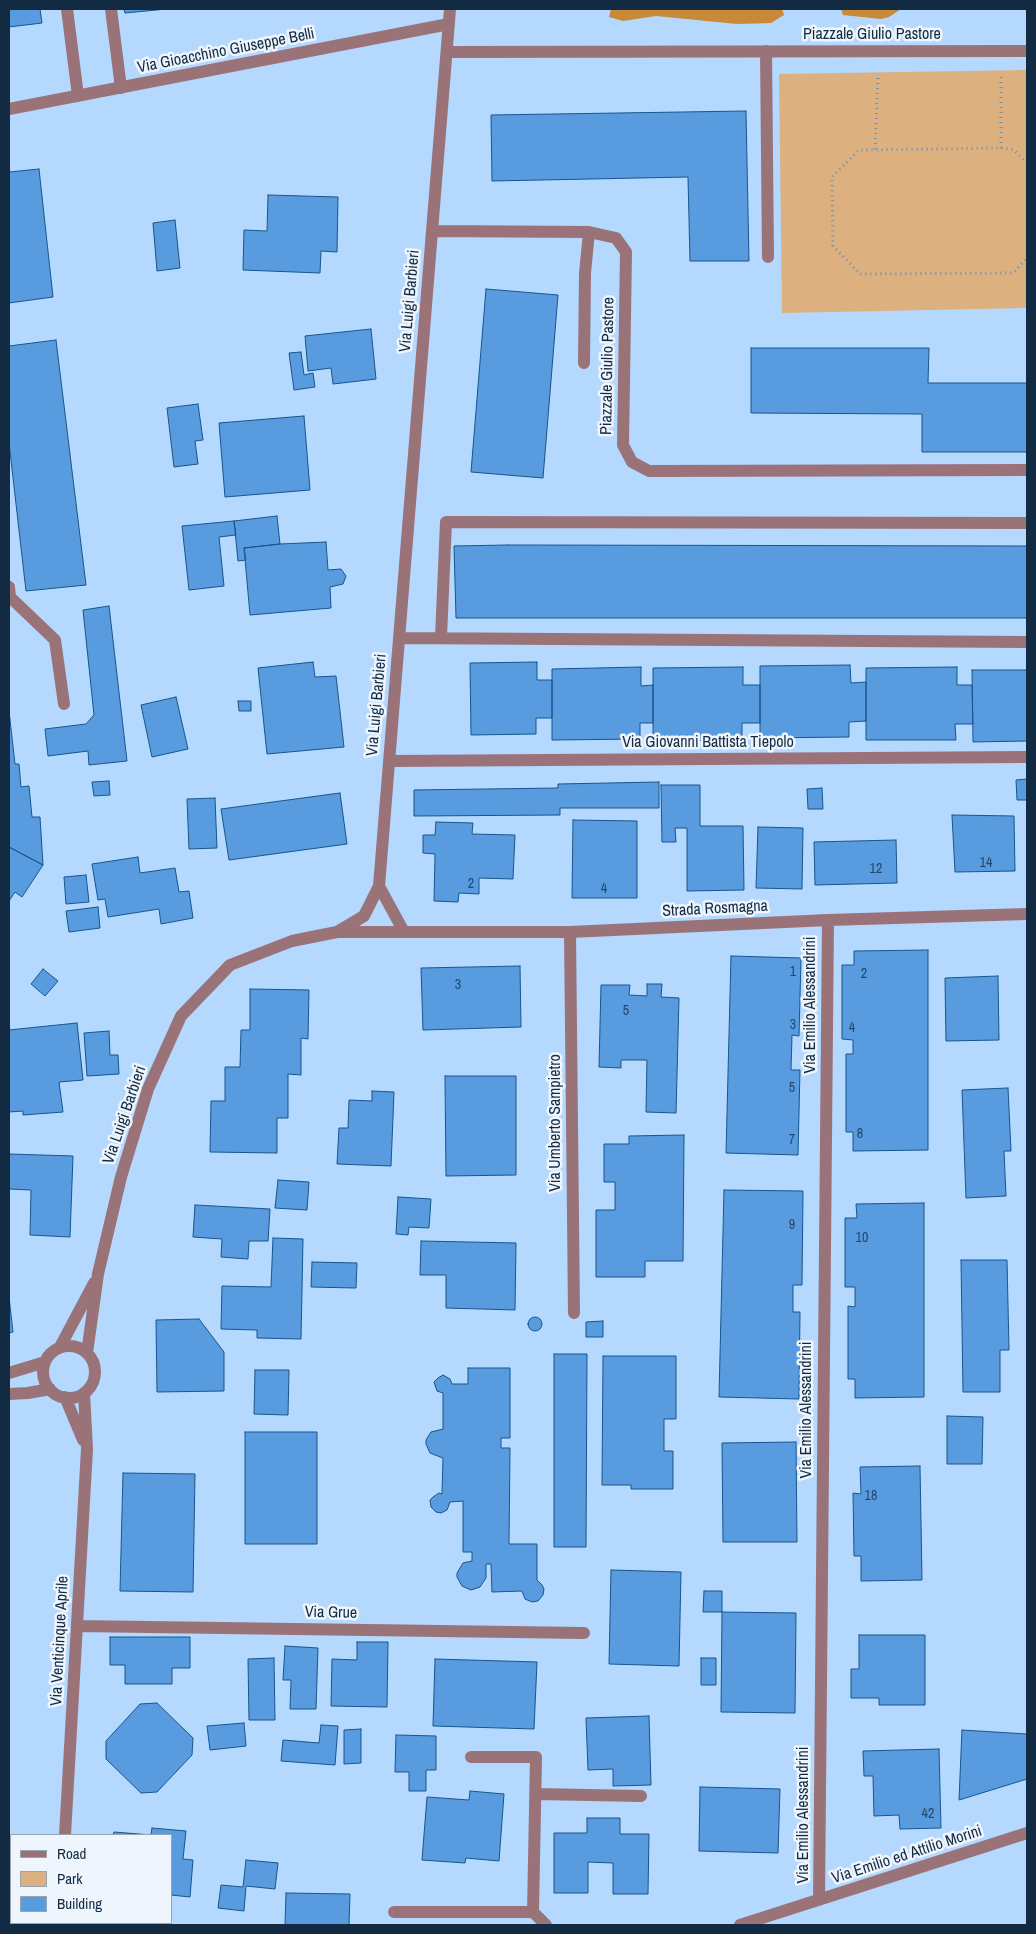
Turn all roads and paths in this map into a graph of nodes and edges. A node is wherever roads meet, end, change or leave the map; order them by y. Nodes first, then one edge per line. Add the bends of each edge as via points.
1 (68, 9) edge
2 (111, 9) edge
3 (450, 9) edge
4 (449, 24) junction
5 (766, 51) junction
6 (879, 51) junction
7 (1001, 51) junction
8 (1027, 51) edge
9 (447, 52) junction
10 (121, 88) junction
11 (78, 96) junction
12 (9, 109) edge
13 (1001, 148) junction
14 (875, 149) junction
15 (1027, 163) edge
16 (433, 231) junction
17 (589, 232) junction
18 (768, 257) dead end
19 (1027, 258) edge
20 (584, 364) dead end
21 (1027, 470) edge
22 (1027, 523) edge
23 (9, 592) edge
24 (441, 637) junction
25 (399, 638) junction
26 (1027, 642) edge
27 (64, 704) dead end
28 (1027, 757) edge
29 (389, 761) junction
30 (379, 886) junction
31 (1027, 914) edge
32 (828, 920) junction
33 (337, 932) junction
34 (404, 932) junction
35 (570, 932) junction
36 (98, 1274) junction
37 (574, 1312) dead end
38 (60, 1348) junction
39 (87, 1353) junction
40 (45, 1362) junction
41 (9, 1373) edge
42 (50, 1388) junction
43 (84, 1393) junction
44 (9, 1394) edge
45 (65, 1397) junction
46 (88, 1449) junction
47 (77, 1626) junction
48 (584, 1632) dead end
49 (471, 1757) dead end
50 (536, 1794) junction
51 (641, 1796) dead end
52 (1027, 1833) edge
53 (65, 1834) edge
54 (820, 1900) junction
55 (394, 1912) dead end
56 (533, 1912) junction
57 (546, 1925) edge
58 (740, 1925) edge

1 - 11 street
2 - 10 street
3 - 4 street, Via Luigi Barbieri
4 - 9 street, Via Luigi Barbieri
4 - 10 street, Via Gioacchino Giuseppe Belli
5 - 6 street, Piazzale Giulio Pastore
5 - 9 street, Piazzale Giulio Pastore
5 - 18 street
6 - 7 street, Piazzale Giulio Pastore
6 - 14 path
7 - 8 street, Piazzale Giulio Pastore
7 - 13 path
9 - 16 street, Via Luigi Barbieri
10 - 11 street, Via Gioacchino Giuseppe Belli
11 - 12 street, Via Gioacchino Giuseppe Belli
13 - 14 path
13 - 15 path via 1014,150
14 - 19 path via 859,150 832,177 833,246 860,274 1013,273
16 - 17 street, Piazzale Giulio Pastore
16 - 25 street, Via Luigi Barbieri
17 - 20 street
17 - 21 street, Piazzale Giulio Pastore via 616,238 626,252 623,445 632,462 649,471
22 - 24 street via 446,522
23 - 27 street via 56,640
24 - 25 street
24 - 26 street
25 - 29 street, Via Luigi Barbieri
28 - 29 street, Via Giovanni Battista Tiepolo
29 - 30 street, Via Luigi Barbieri
30 - 33 street, Via Luigi Barbieri via 364,916
30 - 34 street
31 - 32 street, Strada Rosmagna
32 - 35 street, Strada Rosmagna
32 - 54 street, Via Emilio Alessandrini
33 - 34 street, Strada Rosmagna
33 - 36 street, Via Luigi Barbieri via 292,941 230,965 181,1016 148,1089 121,1177
34 - 35 street, Strada Rosmagna
35 - 37 street, Via Umberto Sampietro
36 - 38 street, Via Luigi Barbieri
36 - 39 street, Via Luigi Barbieri
38 - 39 street via 77,1347
38 - 40 street
39 - 43 street via 95,1369 91,1386
40 - 41 street
40 - 42 street via 43,1371
42 - 44 street
42 - 45 street
43 - 45 street
43 - 46 street, Via Venticinque Aprile
45 - 46 street, Via Venticinque Aprile
46 - 47 street, Via Venticinque Aprile
47 - 48 street, Via Grue
47 - 53 street, Via Venticinque Aprile
49 - 50 street via 536,1757
50 - 51 street
50 - 56 street
52 - 54 street, Via Emilio ed Attilio Morini
54 - 58 street, Via Emilio ed Attilio Morini
55 - 56 street
56 - 57 street

